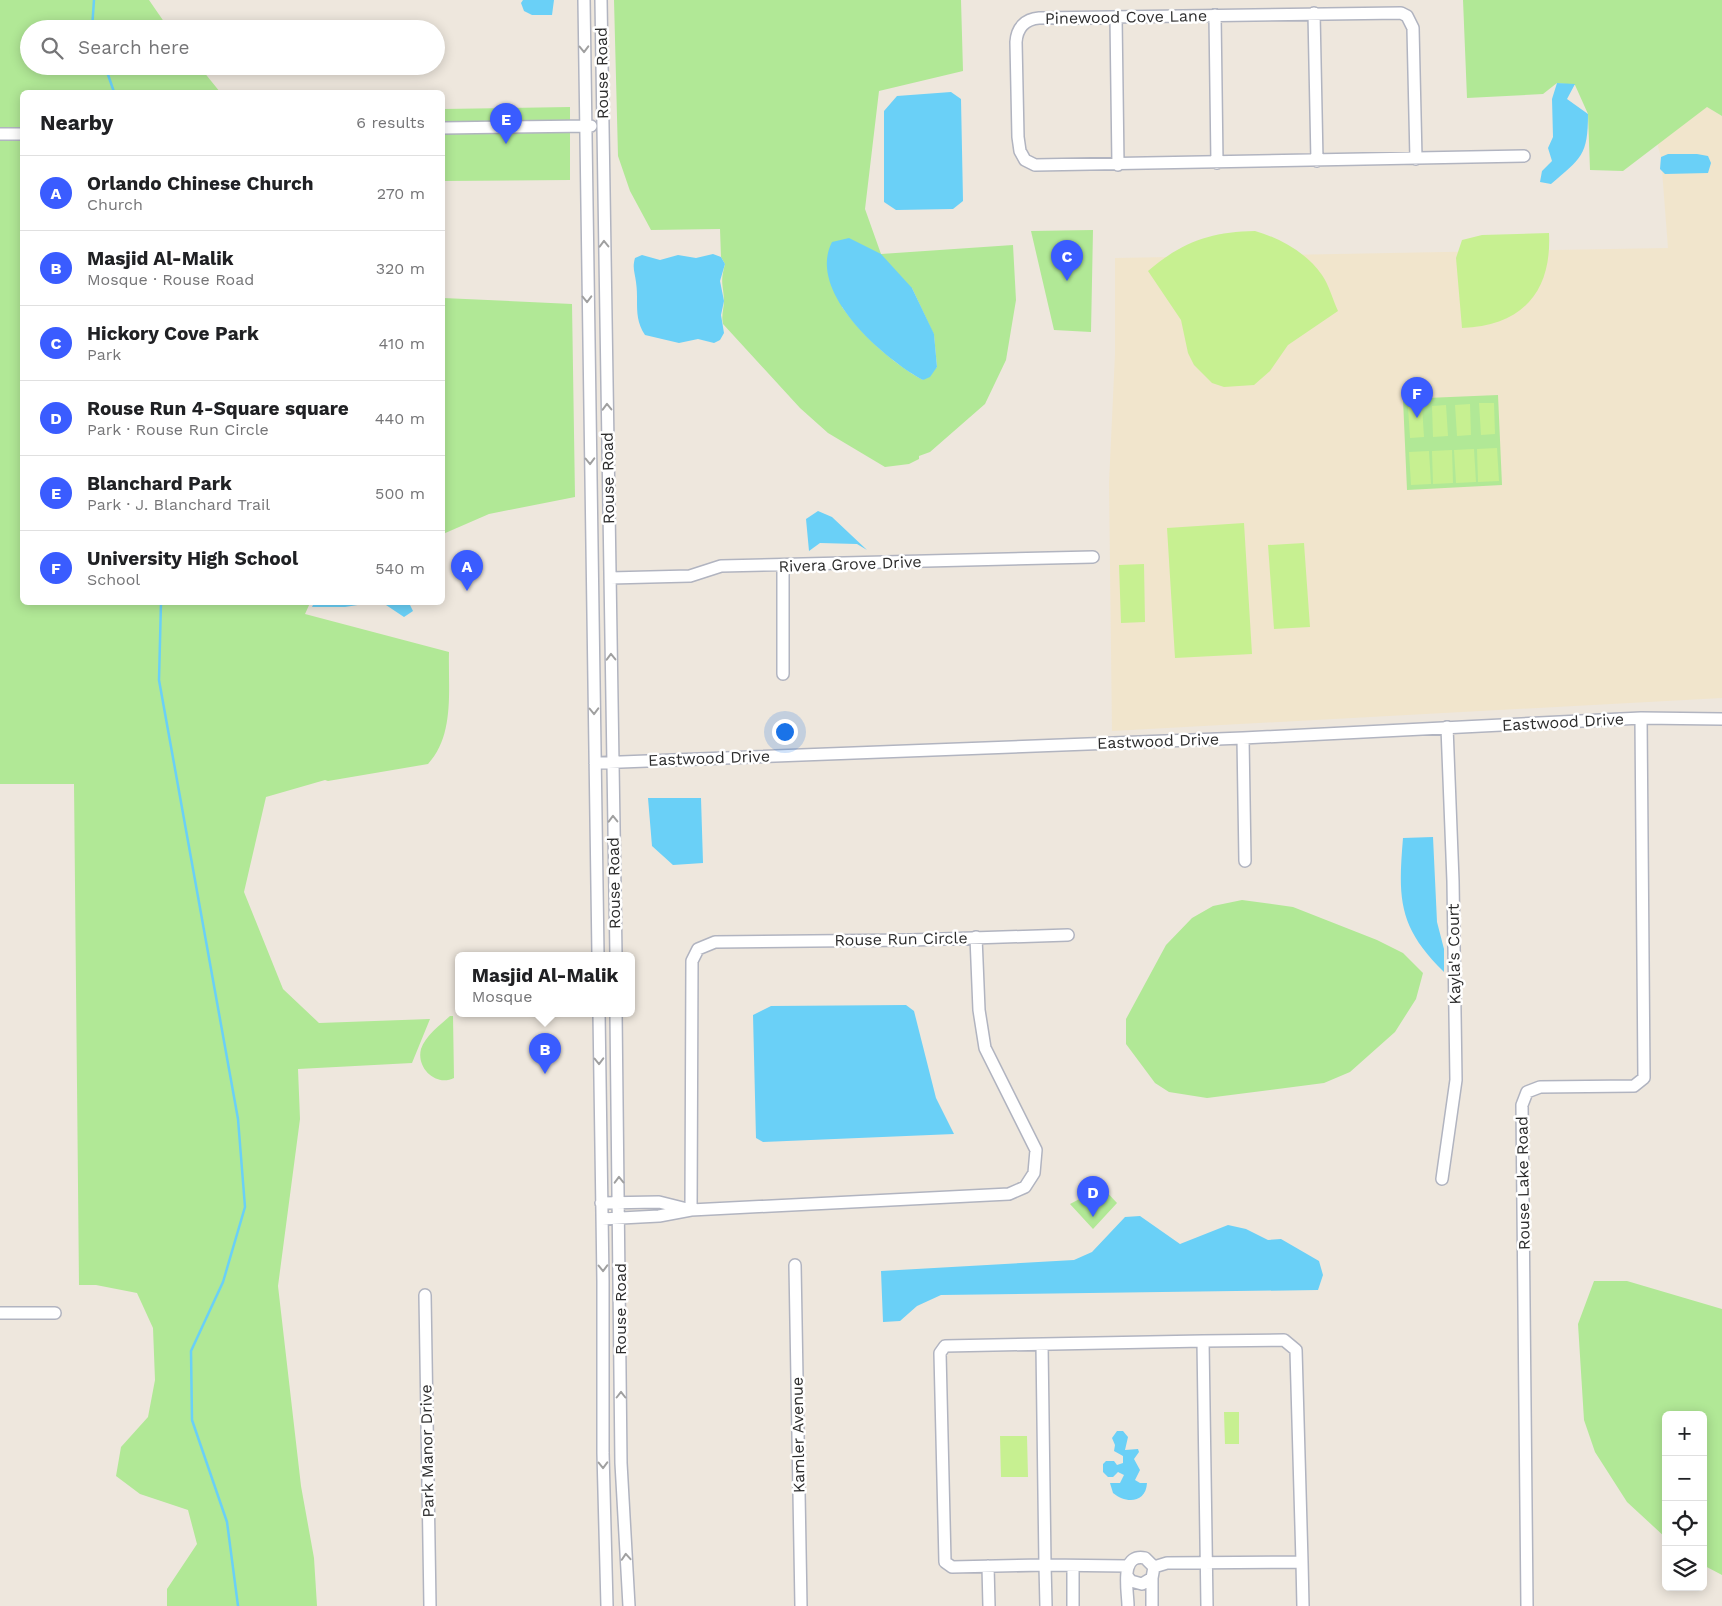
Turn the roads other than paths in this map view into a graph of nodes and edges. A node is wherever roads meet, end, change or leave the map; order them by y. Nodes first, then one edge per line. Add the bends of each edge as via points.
1 (584, 0) edge
2 (601, 0) edge
3 (1381, 6) edge
4 (1314, 13) junction
5 (1216, 15) junction
6 (1116, 17) junction
7 (585, 126) junction
8 (603, 126) junction
9 (445, 128) edge
10 (0, 134) edge
11 (20, 134) edge
12 (1524, 156) dead end
13 (1416, 159) junction
14 (1317, 161) junction
15 (1217, 163) junction
16 (1118, 165) junction
17 (1093, 557) dead end
18 (783, 566) junction
19 (610, 578) junction
20 (783, 674) dead end
21 (1641, 718) junction
22 (1722, 719) edge
23 (1448, 727) junction
24 (1243, 738) junction
25 (612, 762) junction
26 (595, 763) junction
27 (1245, 861) dead end
28 (1068, 934) dead end
29 (976, 937) junction
30 (598, 952) edge
31 (616, 952) edge
32 (599, 1017) edge
33 (616, 1017) edge
34 (1442, 1180) dead end
35 (659, 1202) junction
36 (602, 1203) junction
37 (619, 1203) junction
38 (691, 1210) junction
39 (659, 1216) junction
40 (619, 1218) junction
41 (602, 1219) junction
42 (795, 1265) dead end
43 (425, 1295) dead end
44 (0, 1313) edge
45 (55, 1313) dead end
46 (1203, 1341) junction
47 (1042, 1345) junction
48 (1302, 1562) junction
49 (1206, 1564) junction
50 (1045, 1565) junction
51 (988, 1566) junction
52 (1072, 1566) junction
53 (1127, 1572) junction
54 (1153, 1573) junction
55 (430, 1606) edge
56 (608, 1606) edge
57 (628, 1606) edge
58 (801, 1606) edge
59 (989, 1606) edge
60 (1046, 1606) edge
61 (1073, 1606) edge
62 (1128, 1606) edge
63 (1152, 1606) edge
64 (1207, 1606) edge
65 (1303, 1606) edge
66 (1527, 1606) edge

1 -> 7 street, Rouse Road
2 - 8 street, Rouse Road
3 - 4 street, Pinewood Cove Lane
3 - 13 street, Pinewood Cove Lane via 1407,16 1413,28
4 - 5 street, Pinewood Cove Lane
4 - 14 street
5 - 6 street, Pinewood Cove Lane
5 - 15 street
6 - 16 street
6 - 16 street, Pinewood Cove Lane via 1029,20 1018,31 1016,42 1018,137 1025,160 1042,166
7 - 8 street
7 - 9 street
7 -> 26 street, Rouse Road
19 -> 8 street, Rouse Road
10 - 11 street
12 - 13 street, Pinewood Cove Lane
13 - 14 street, Pinewood Cove Lane
14 - 15 street, Pinewood Cove Lane
15 - 16 street, Pinewood Cove Lane
17 - 18 street, Rivera Grove Drive
18 - 19 street, Rivera Grove Drive via 721,566 690,576
18 - 20 street
25 -> 19 street, Rouse Road
21 - 22 street, Eastwood Drive
21 - 23 street, Eastwood Drive
21 - 66 street, Rouse Lake Road via 1644,1078 1634,1086 1540,1087 1527,1092 1522,1105
23 - 24 street, Eastwood Drive
23 - 34 street, Kayla's Court via 1456,1080
24 - 25 street, Eastwood Drive
24 - 27 street
25 - 26 street, Eastwood Drive
31 -> 25 street, Rouse Road
26 - 30 street, Rouse Road
28 - 29 street
29 - 38 street, Rouse Run Circle via 715,942 698,949 692,961
29 - 38 street, Rouse Run Circle via 979,1010 985,1048 1036,1150 1034,1173 1025,1187 1009,1194
32 -> 36 street, Rouse Road
37 -> 33 street, Rouse Road
35 - 37 street, Rouse Run Circle
35 - 38 street, Rouse Run Circle
35 - 39 street
36 - 37 street, Rouse Run Circle
36 - 41 street, Rouse Road
37 - 40 street, Rouse Road
38 - 39 street, Rouse Run Circle
39 - 40 street, Rouse Run Circle
40 - 41 street, Rouse Run Circle
57 -> 40 street, Rouse Road via 621,1463
41 -> 56 street, Rouse Road via 602,1453
42 - 58 street, Kamler Avenue
43 - 55 street, Park Manor Drive
44 - 45 street
46 - 47 street
46 - 48 street via 1284,1340 1296,1350
46 - 49 street
47 - 50 street
47 - 51 street via 945,1346 940,1353 944,1558 952,1567
48 - 49 street
48 - 65 street
49 - 54 street via 1168,1563
49 - 64 street
50 - 51 street
50 - 52 street
50 - 60 street
51 - 59 street
52 - 53 street
52 - 61 street
53 - 54 street via 1132,1582 1142,1584
53 - 54 street via 1130,1561 1140,1557 1149,1560
53 - 62 street
54 - 63 street

